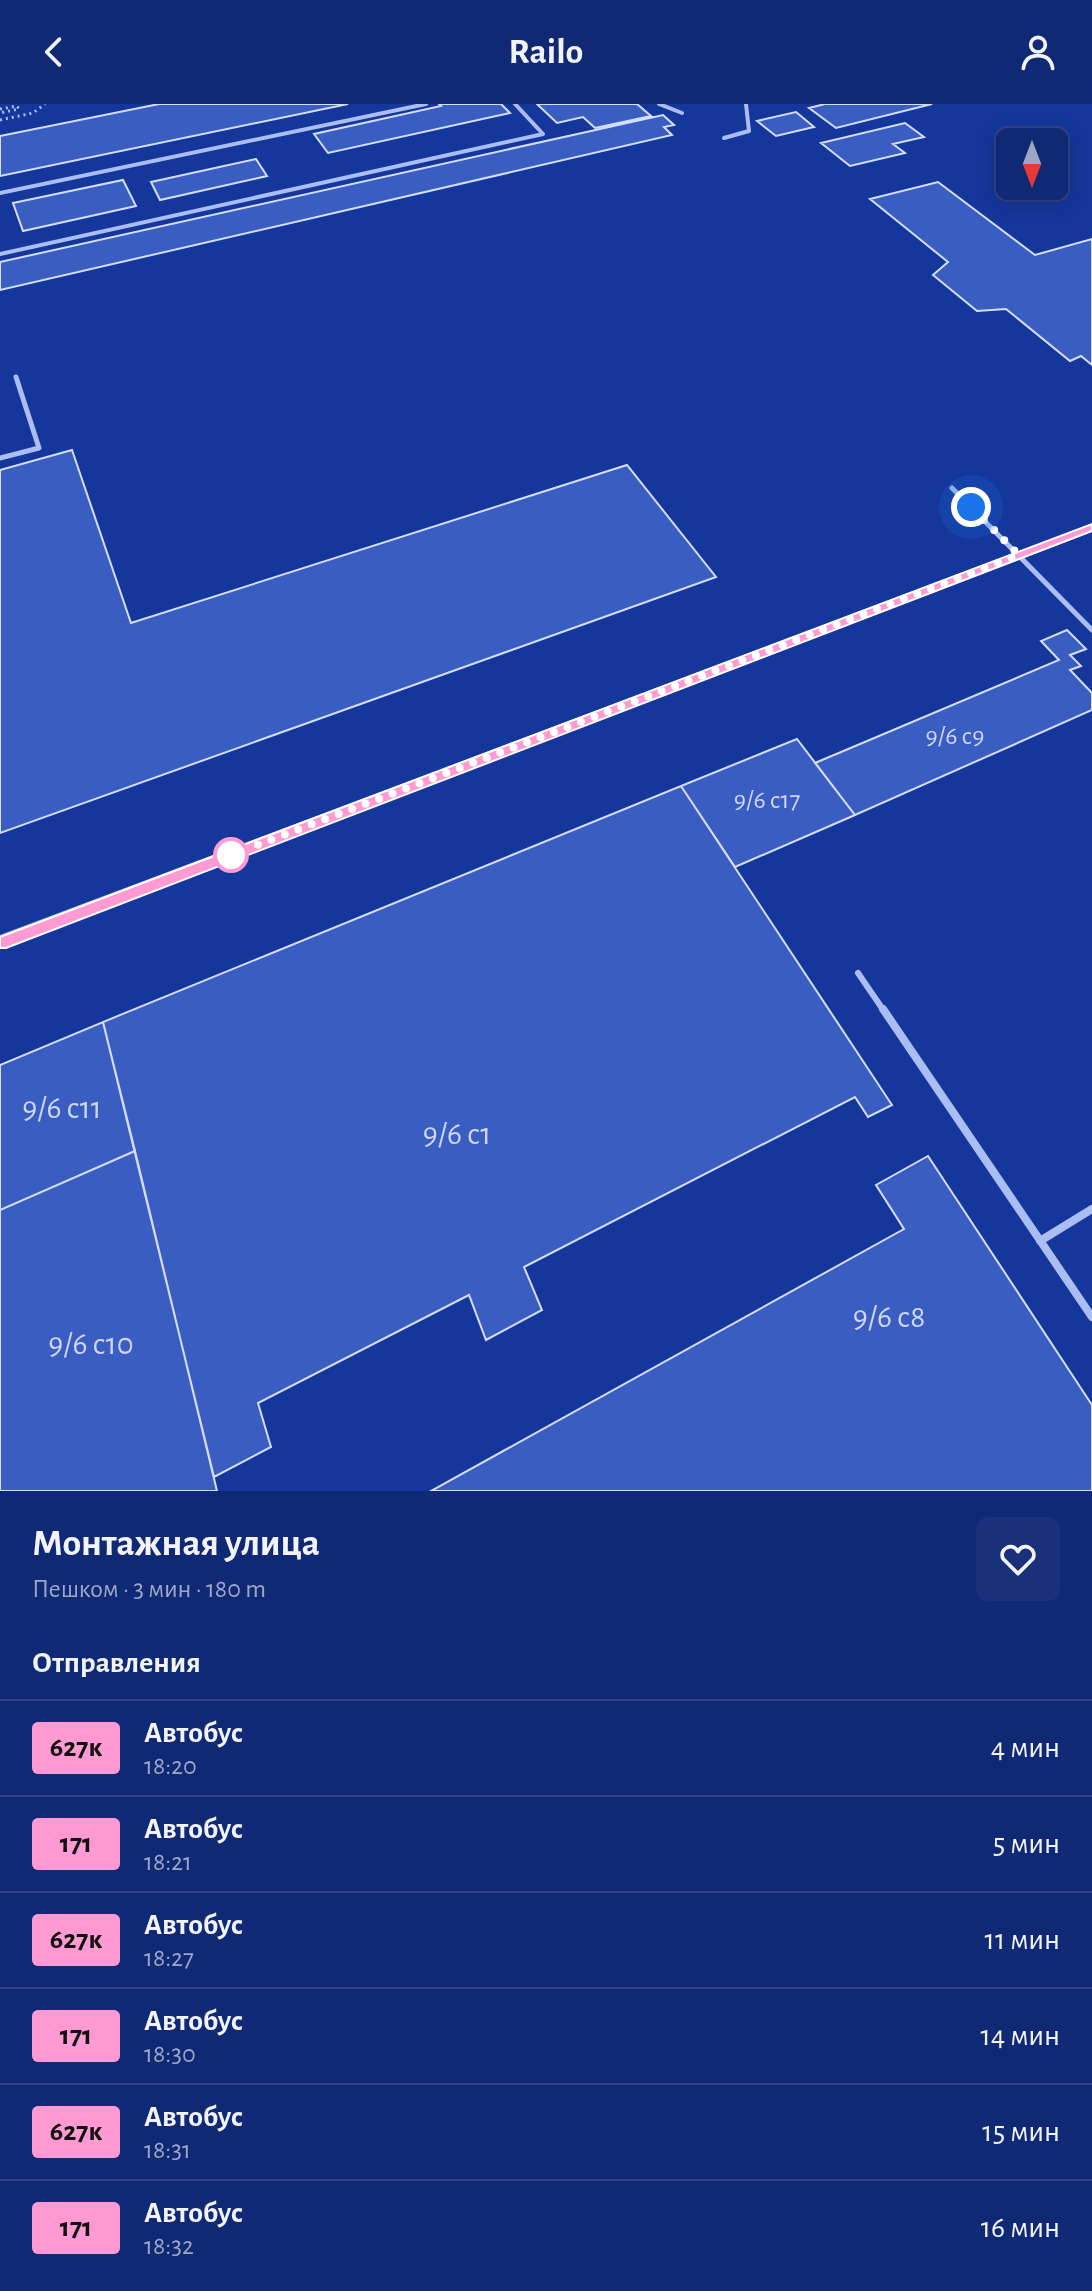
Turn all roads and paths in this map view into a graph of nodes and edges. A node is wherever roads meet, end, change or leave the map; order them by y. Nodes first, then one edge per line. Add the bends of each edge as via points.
1 (43, 104) edge
2 (426, 104) edge
3 (515, 104) edge
4 (659, 104) edge
5 (746, 104) edge
6 (682, 113) dead end
7 (0, 120) edge
8 (724, 138) dead end
9 (0, 193) edge
10 (0, 254) edge
11 (16, 377) dead end
12 (0, 458) edge
13 (952, 488) dead end
14 (1092, 528) edge
15 (1019, 555) junction
16 (1092, 630) edge
17 (0, 942) edge
18 (858, 973) dead end
19 (1092, 1209) edge
20 (1040, 1241) junction
21 (1092, 1317) edge

1 - 7 path via 33,113
2 - 9 lane
3 - 10 lane via 543,134
4 - 6 lane
5 - 8 lane via 749,131
11 - 12 lane via 39,448
13 - 15 lane
14 - 15 street
15 - 16 lane
15 - 17 street
18 - 20 lane
19 - 20 lane
20 - 21 lane

